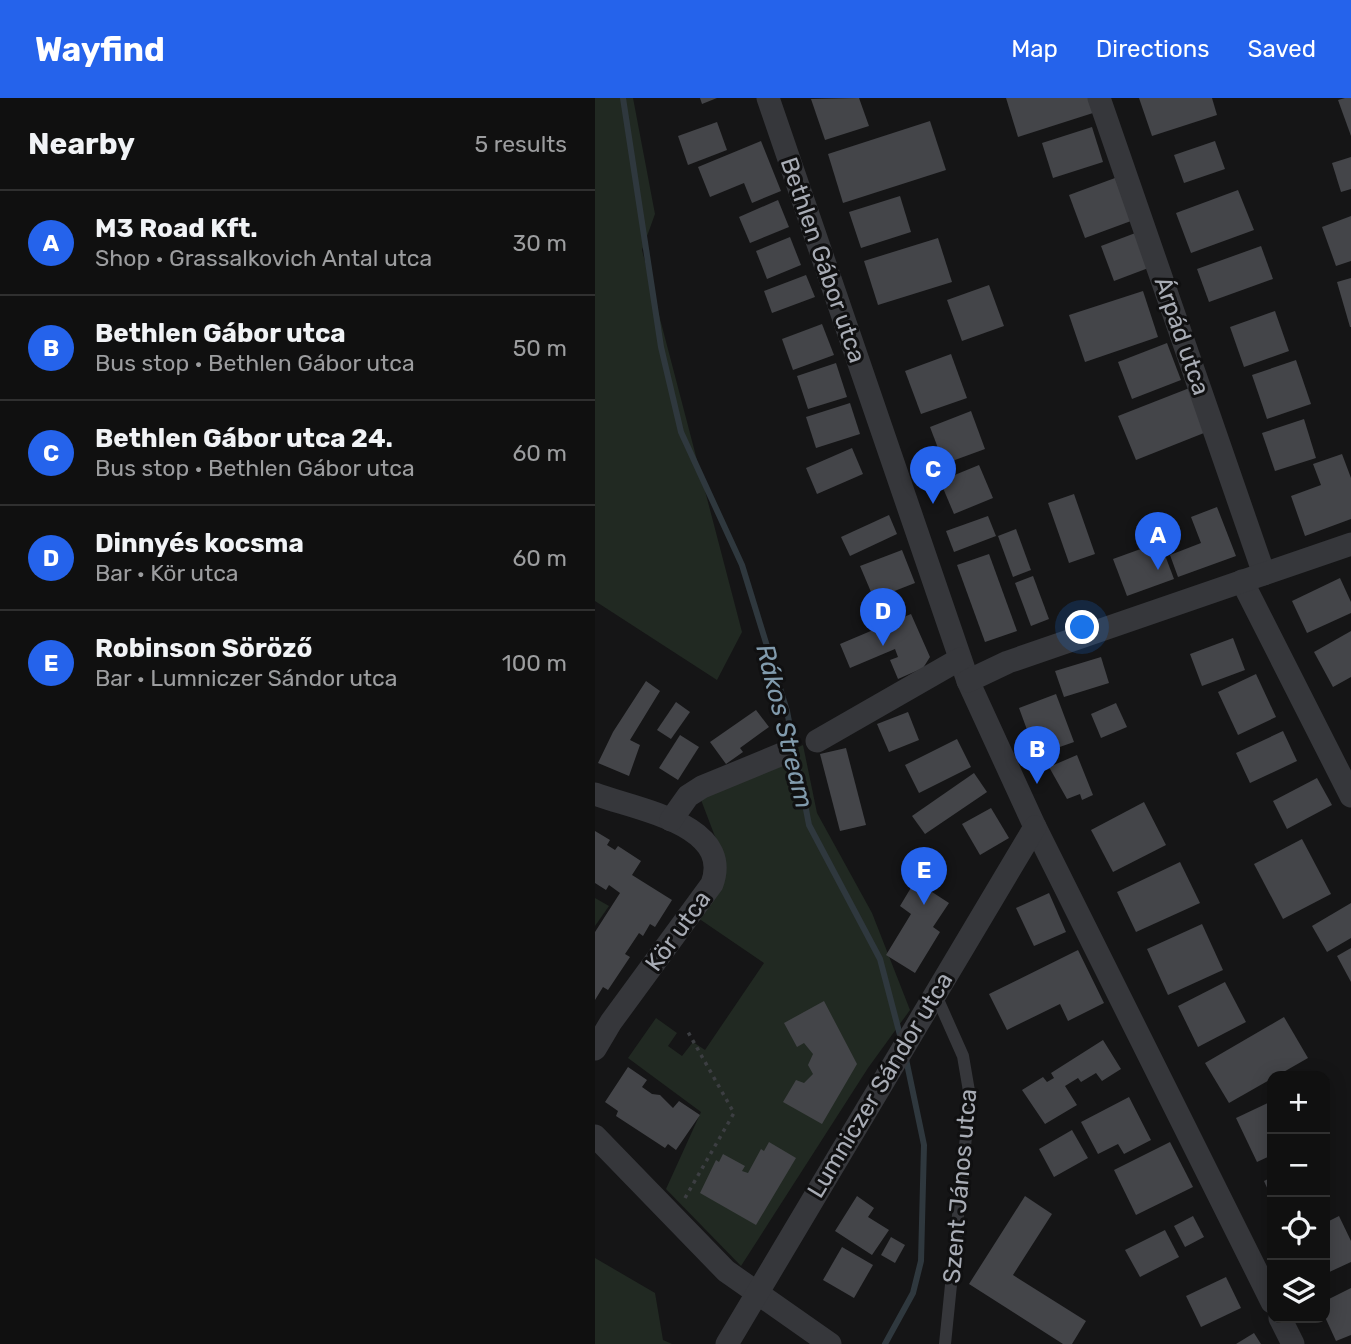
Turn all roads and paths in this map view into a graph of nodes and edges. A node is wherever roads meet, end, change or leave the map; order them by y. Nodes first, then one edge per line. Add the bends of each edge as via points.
1 (768, 98) edge
2 (1099, 98) edge
3 (1351, 544) edge
4 (1253, 578) junction
5 (960, 659) junction
6 (968, 681) junction
7 (817, 741) dead end
8 (787, 752) dead end
9 (595, 794) edge
10 (1351, 796) edge
11 (671, 820) junction
12 (1035, 827) junction
13 (935, 993) junction
14 (688, 1032) dead end
15 (595, 1049) edge
16 (595, 1136) edge
17 (674, 1218) junction
18 (1267, 1292) edge
19 (757, 1294) junction
20 (1282, 1323) edge
21 (727, 1344) edge
22 (830, 1344) edge
23 (945, 1344) edge
24 (1293, 1344) edge

1 - 5 street, Bethlen Gábor utca
2 - 4 street, Árpád utca
3 - 4 street
4 - 6 street via 1008,662
4 - 10 street, Árpád utca
5 - 6 street, Bethlen Gábor utca
5 - 7 street
6 - 12 street, Bethlen Gábor utca
8 - 11 street via 702,787 688,796
9 - 11 street, Kör utca
11 - 15 street, Kör utca via 708,843 716,859 716,873
12 - 13 street, Lumniczer Sándor utca
12 - 18 street, Bethlen Gábor utca
13 - 19 street, Lumniczer Sándor utca
13 - 23 lane, Szent János utca via 963,1056 971,1097
14 - 17 path via 734,1112
16 - 17 street
17 - 19 street
19 - 21 street, Lumniczer Sándor utca
19 - 22 street
20 - 24 street

